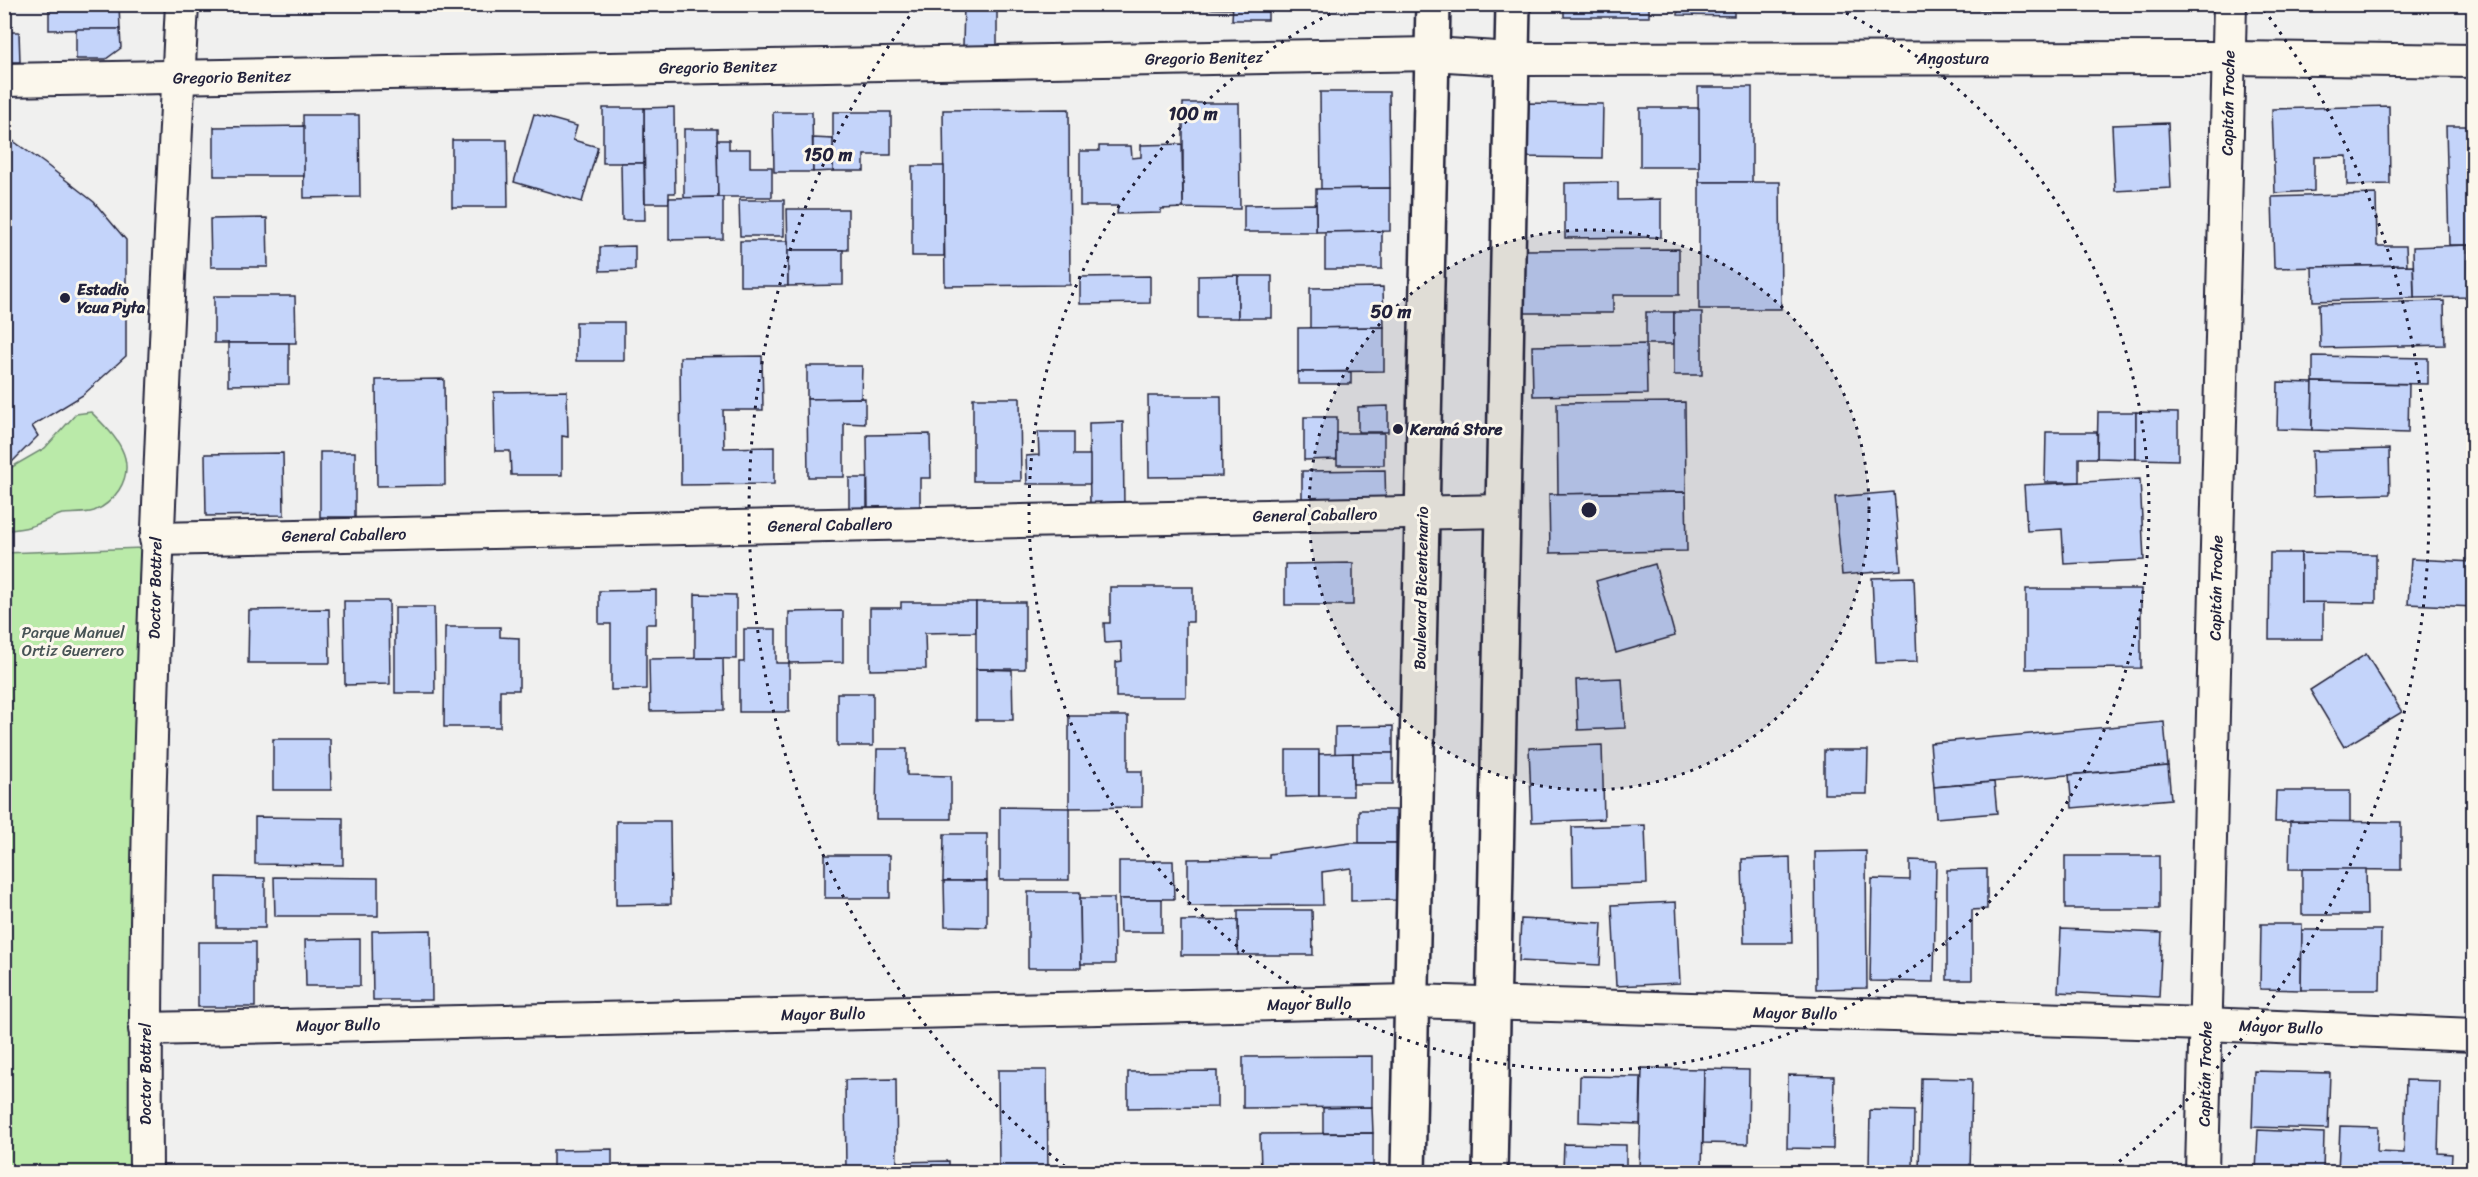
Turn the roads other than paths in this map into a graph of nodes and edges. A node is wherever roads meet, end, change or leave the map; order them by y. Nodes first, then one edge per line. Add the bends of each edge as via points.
1 (182, 4) edge
2 (1433, 4) edge
3 (1514, 4) edge
4 (2230, 4) edge
5 (1432, 54) junction
6 (2229, 57) junction
7 (1512, 59) junction
8 (2474, 61) edge
9 (178, 78) junction
10 (4, 80) edge
11 (1503, 511) junction
12 (1422, 512) junction
13 (156, 539) junction
14 (1412, 1002) junction
15 (1494, 1006) junction
16 (2206, 1024) junction
17 (145, 1029) junction
18 (2474, 1035) edge
19 (146, 1173) edge
20 (1408, 1173) edge
21 (1490, 1173) edge
22 (2202, 1173) edge

1 - 9 street, Doctor Bottrel
2 - 5 main road, Boulevard Bicentenario
3 - 7 main road
4 - 6 street, Capitán Troche
5 - 7 street, Angostura
5 - 9 street, Gregorio Benitez
5 - 12 main road, Boulevard Bicentenario
6 - 7 street, Angostura
6 - 8 street, Angostura
6 - 16 street, Capitán Troche
7 - 11 main road
9 - 10 street, Gregorio Benitez
9 - 13 street, Doctor Bottrel
11 - 12 street, General Caballero
11 - 15 main road
12 - 13 street, General Caballero
12 - 14 main road, Boulevard Bicentenario
13 - 17 street, Doctor Bottrel
14 - 15 street, Mayor Bullo
14 - 17 street, Mayor Bullo
14 - 20 main road, Boulevard Bicentenario
15 - 16 street, Mayor Bullo
15 - 21 main road
16 - 18 street, Mayor Bullo
16 - 22 street, Capitán Troche
17 - 19 street, Doctor Bottrel

